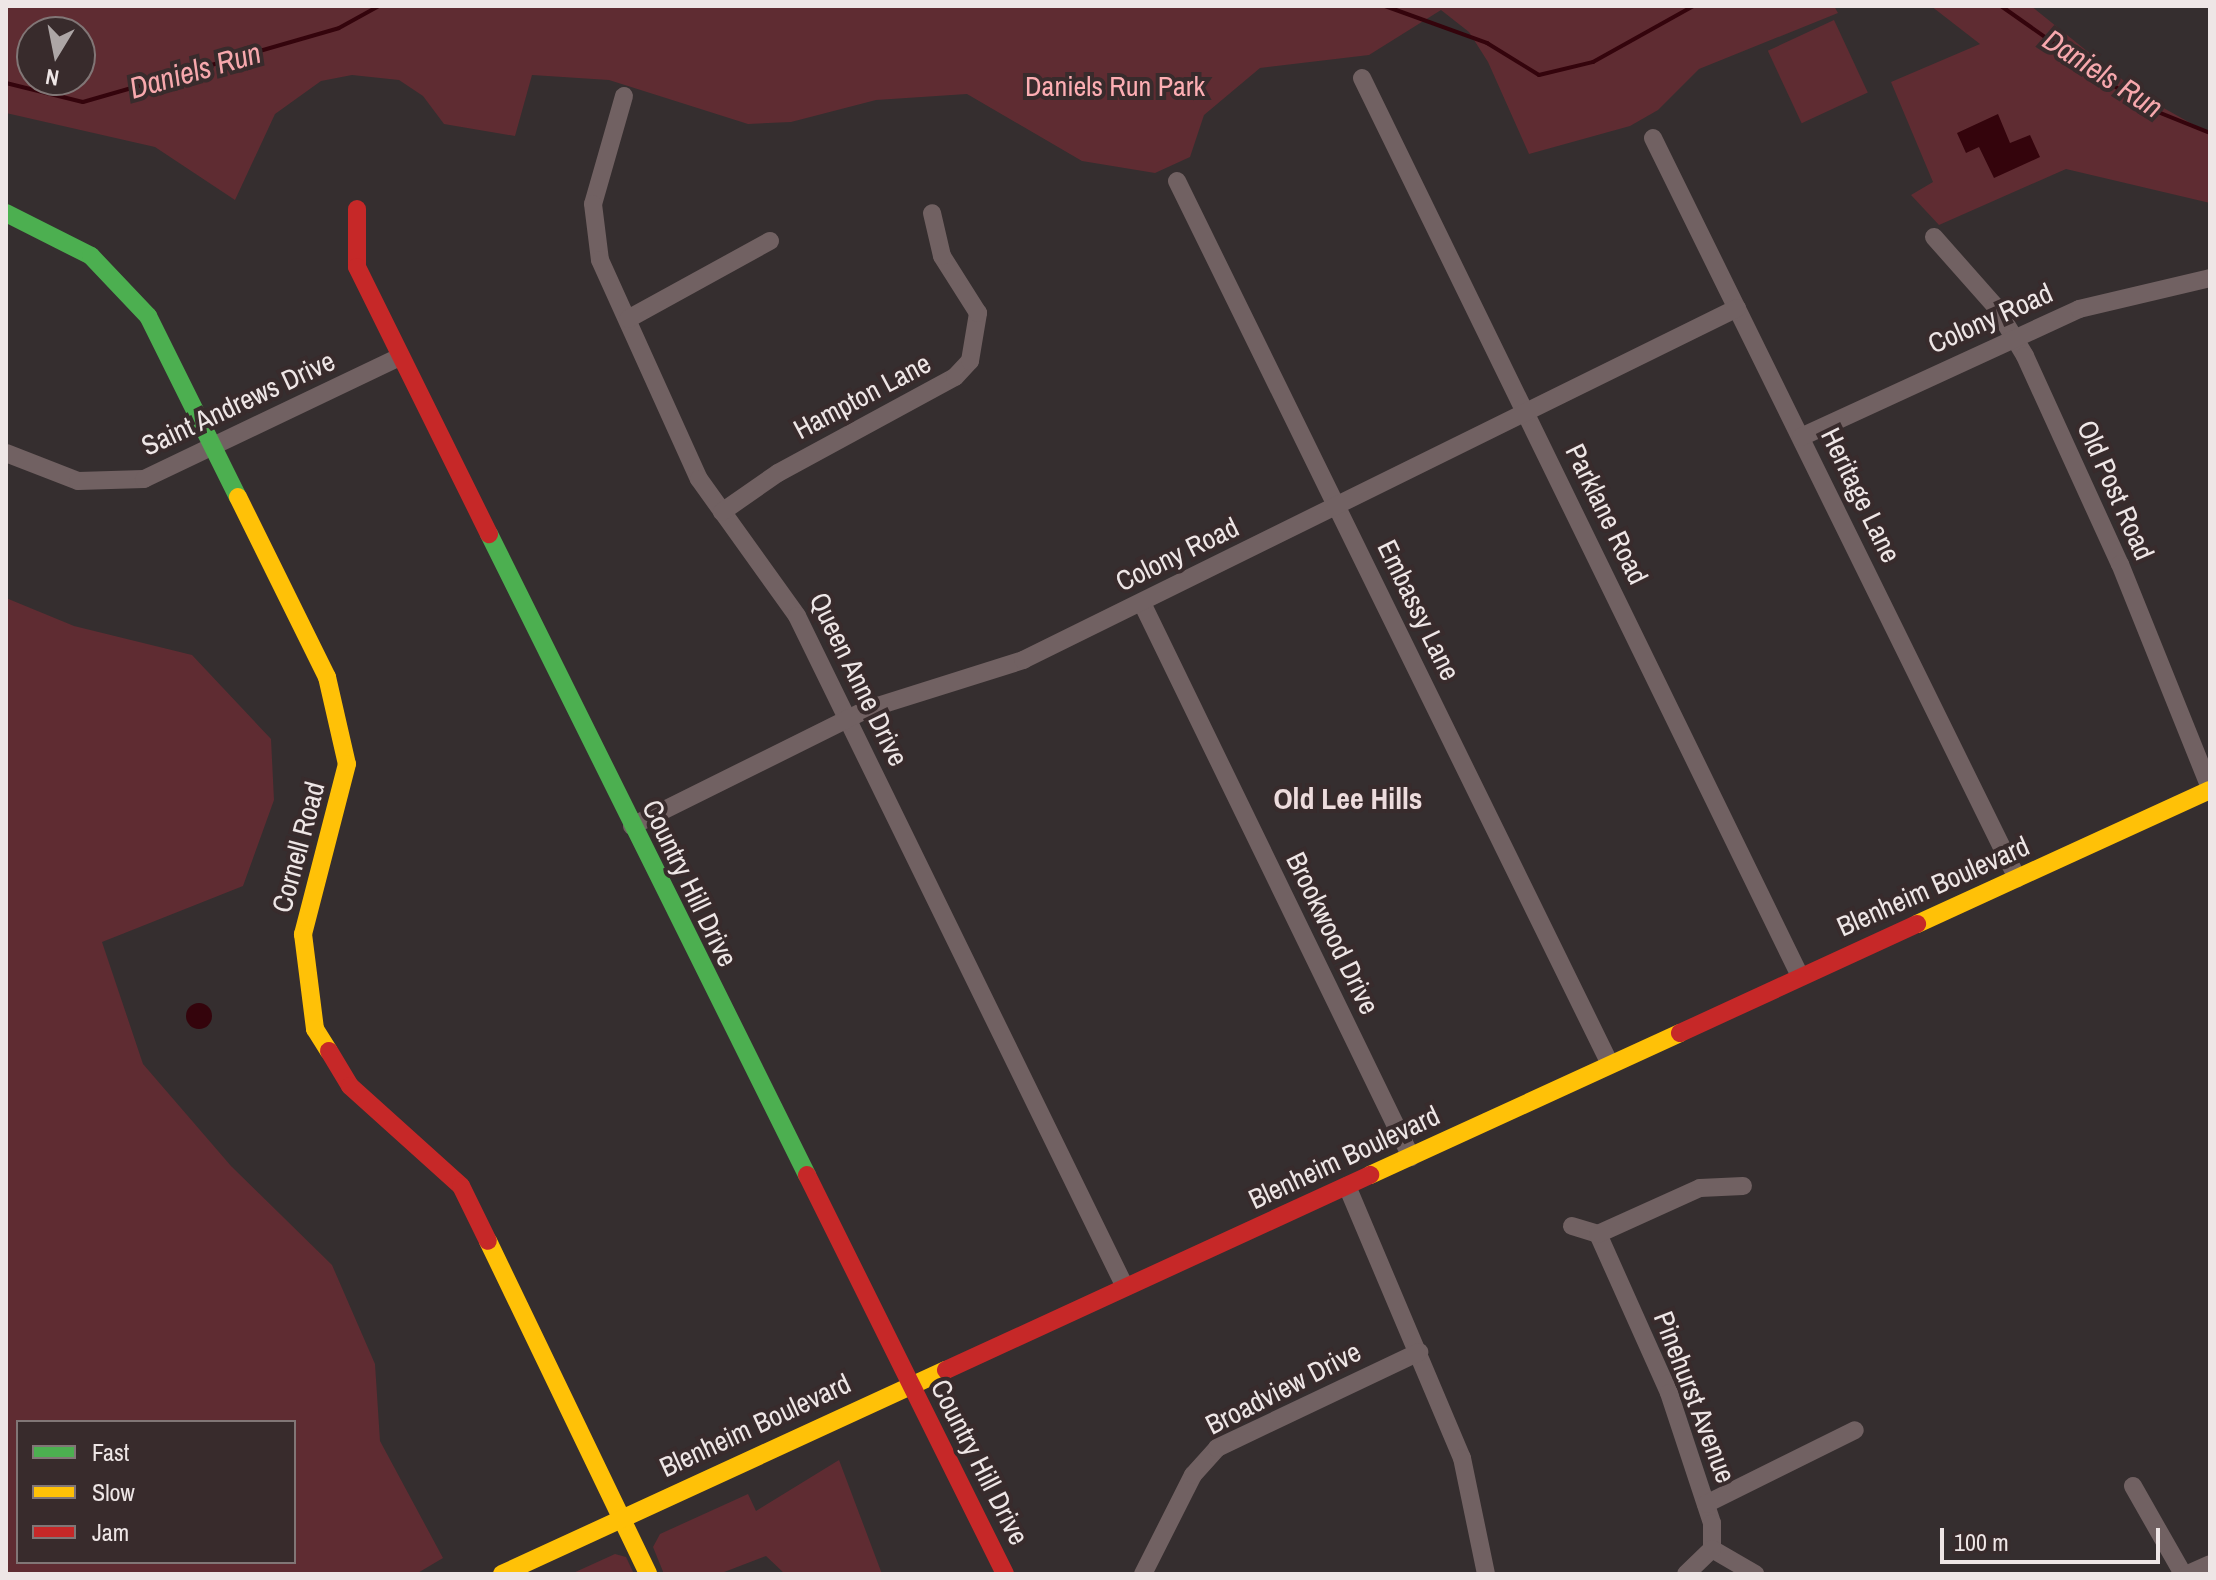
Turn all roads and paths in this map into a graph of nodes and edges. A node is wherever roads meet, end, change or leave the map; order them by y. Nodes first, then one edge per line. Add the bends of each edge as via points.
1 (1362, 78) dead end
2 (624, 96) dead end
3 (1653, 138) dead end
4 (1177, 181) dead end
5 (357, 209) dead end
6 (6, 213) edge
7 (932, 213) dead end
8 (1934, 237) dead end
9 (770, 241) dead end
10 (2210, 278) edge
11 (1737, 308) junction
12 (628, 319) junction
13 (2015, 340) junction
14 (400, 357) junction
15 (1526, 413) junction
16 (1801, 437) junction
17 (216, 449) junction
18 (6, 453) edge
19 (1337, 506) junction
20 (722, 512) junction
21 (1142, 603) junction
22 (848, 720) junction
23 (2210, 789) edge
24 (632, 826) junction
25 (2017, 878) junction
26 (1800, 976) junction
27 (1610, 1064) junction
28 (1411, 1157) junction
29 (1347, 1186) junction
30 (1743, 1186) dead end
31 (1572, 1226) dead end
32 (1598, 1234) junction
33 (1125, 1287) junction
34 (1419, 1352) junction
35 (911, 1385) junction
36 (1855, 1430) dead end
37 (2133, 1486) dead end
38 (1706, 1504) junction
39 (624, 1516) junction
40 (1712, 1549) junction
41 (2210, 1564) edge
42 (502, 1574) edge
43 (648, 1574) edge
44 (1005, 1574) edge
45 (1143, 1574) edge
46 (1486, 1574) edge
47 (1686, 1574) edge
48 (1755, 1574) edge
49 (2186, 1574) edge

1 - 15 street, Parklane Road
2 - 12 street, Queen Anne Drive via 593,222 600,260
3 - 11 street, Heritage Lane
4 - 19 street, Embassy Lane
5 - 14 street, Country Hill Drive via 357,267
6 - 17 street, Cornell Road via 91,256 129,290
7 - 20 street, Hampton Lane via 937,245 978,313 970,361 955,377 778,473
8 - 13 street, Old Post Road
9 - 12 street
10 - 13 street, Colony Road via 2103,300
11 - 15 street, Colony Road
11 - 16 street, Heritage Lane
12 - 20 street, Queen Anne Drive via 692,465
13 - 16 street, Colony Road
13 - 23 street, Old Post Road via 2120,564
14 - 17 street, Saint Andrews Drive
14 - 24 street, Country Hill Drive
15 - 19 street, Colony Road
15 - 26 street, Parklane Road
16 - 25 street, Heritage Lane
17 - 18 street, Saint Andrews Drive via 171,470 110,483 56,475
17 - 39 street, Cornell Road via 327,677 344,730 345,794 303,934 315,1029 350,1086 461,1186
19 - 21 street, Colony Road
19 - 27 street, Embassy Lane
20 - 22 street, Queen Anne Drive via 787,596
21 - 22 street, Colony Road via 1023,660 919,688
21 - 28 street, Brookwood Drive
22 - 24 street, Colony Road
22 - 33 street, Queen Anne Drive
23 - 25 street, Blenheim Boulevard
24 - 35 street, Country Hill Drive
25 - 26 street, Blenheim Boulevard
26 - 27 street, Blenheim Boulevard
27 - 28 street, Blenheim Boulevard
28 - 29 street, Blenheim Boulevard
29 - 33 street, Blenheim Boulevard
29 - 34 street
30 - 32 street via 1700,1188
31 - 32 street
32 - 38 street, Pinehurst Avenue via 1669,1393
33 - 35 street, Blenheim Boulevard
34 - 45 street, Broadview Drive via 1217,1448 1193,1475
34 - 46 street via 1462,1458
35 - 39 street, Blenheim Boulevard
35 - 44 street, Country Hill Drive
36 - 38 street
37 - 49 street
38 - 40 street, Pinehurst Avenue
39 - 42 street, Blenheim Boulevard
39 - 43 street, Cornell Road
40 - 47 street
40 - 48 street
41 - 49 street

